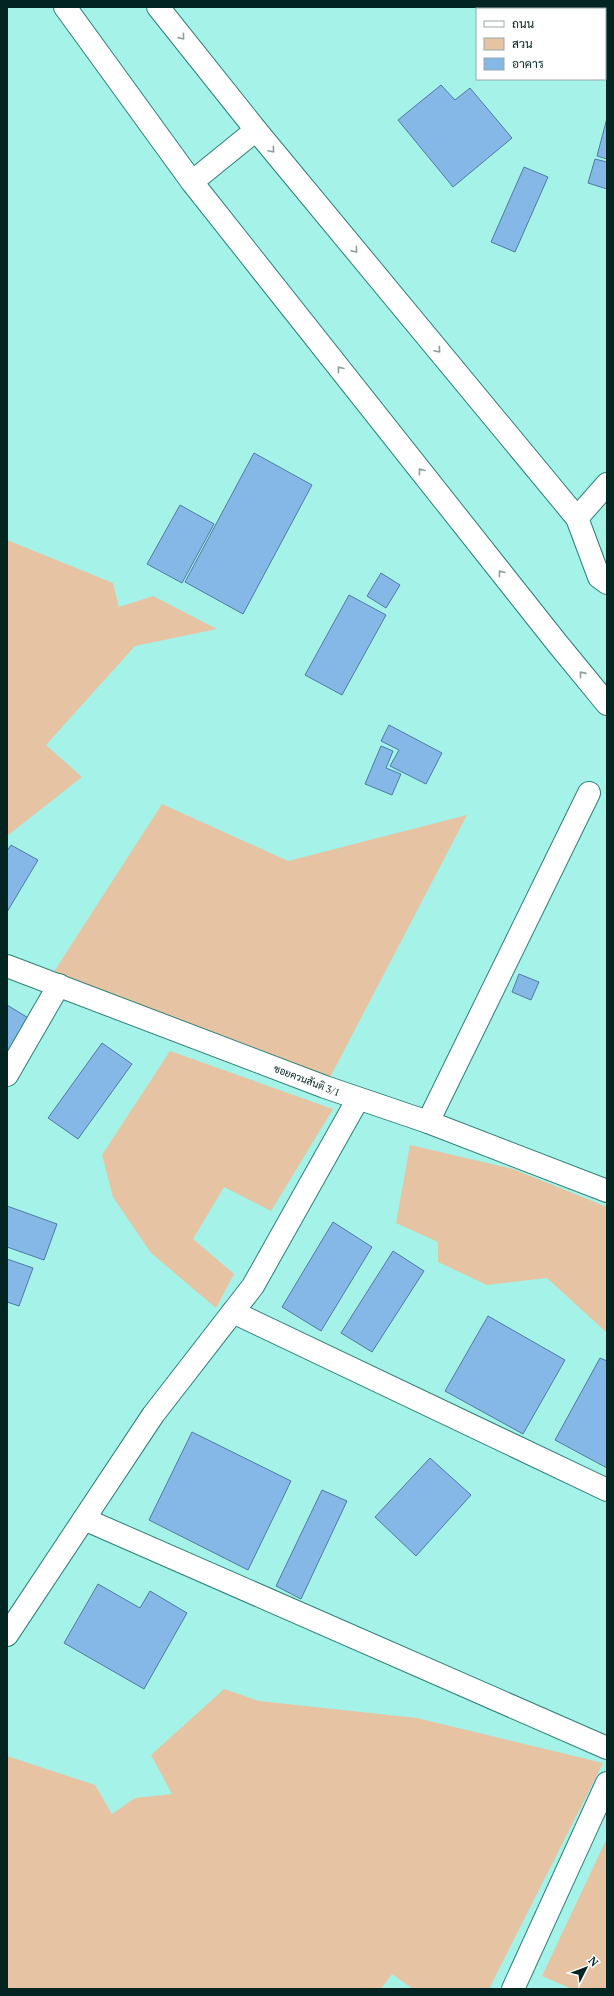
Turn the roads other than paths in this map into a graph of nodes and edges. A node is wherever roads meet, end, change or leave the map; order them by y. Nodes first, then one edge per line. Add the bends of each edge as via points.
1 (65, 7) edge
2 (158, 7) edge
3 (256, 130) junction
4 (192, 182) junction
5 (607, 484) edge
6 (577, 518) junction
7 (607, 583) edge
8 (607, 704) edge
9 (589, 793) dead end
10 (7, 966) edge
11 (60, 985) junction
12 (7, 1075) edge
13 (358, 1099) junction
14 (428, 1122) junction
15 (607, 1191) edge
16 (233, 1312) junction
17 (607, 1490) edge
18 (84, 1519) junction
19 (7, 1635) edge
20 (607, 1748) edge
21 (607, 1783) edge
22 (513, 1989) edge

1 - 4 street
2 -> 3 street
3 - 4 street
3 -> 6 street
8 -> 4 street
5 - 6 street
6 - 7 street via 599,576
9 - 14 street
10 - 11 street, ซอยควนสันติ 3/1
11 - 12 street
11 - 13 street, ซอยควนสันติ 3/1
13 - 14 street, ซอยควนสันติ 3/1
13 - 16 street via 253,1286
14 - 15 street, ซอยควนสันติ 3/1
16 - 17 street
16 - 18 street via 153,1416
18 - 19 street
18 - 20 street
21 - 22 street

